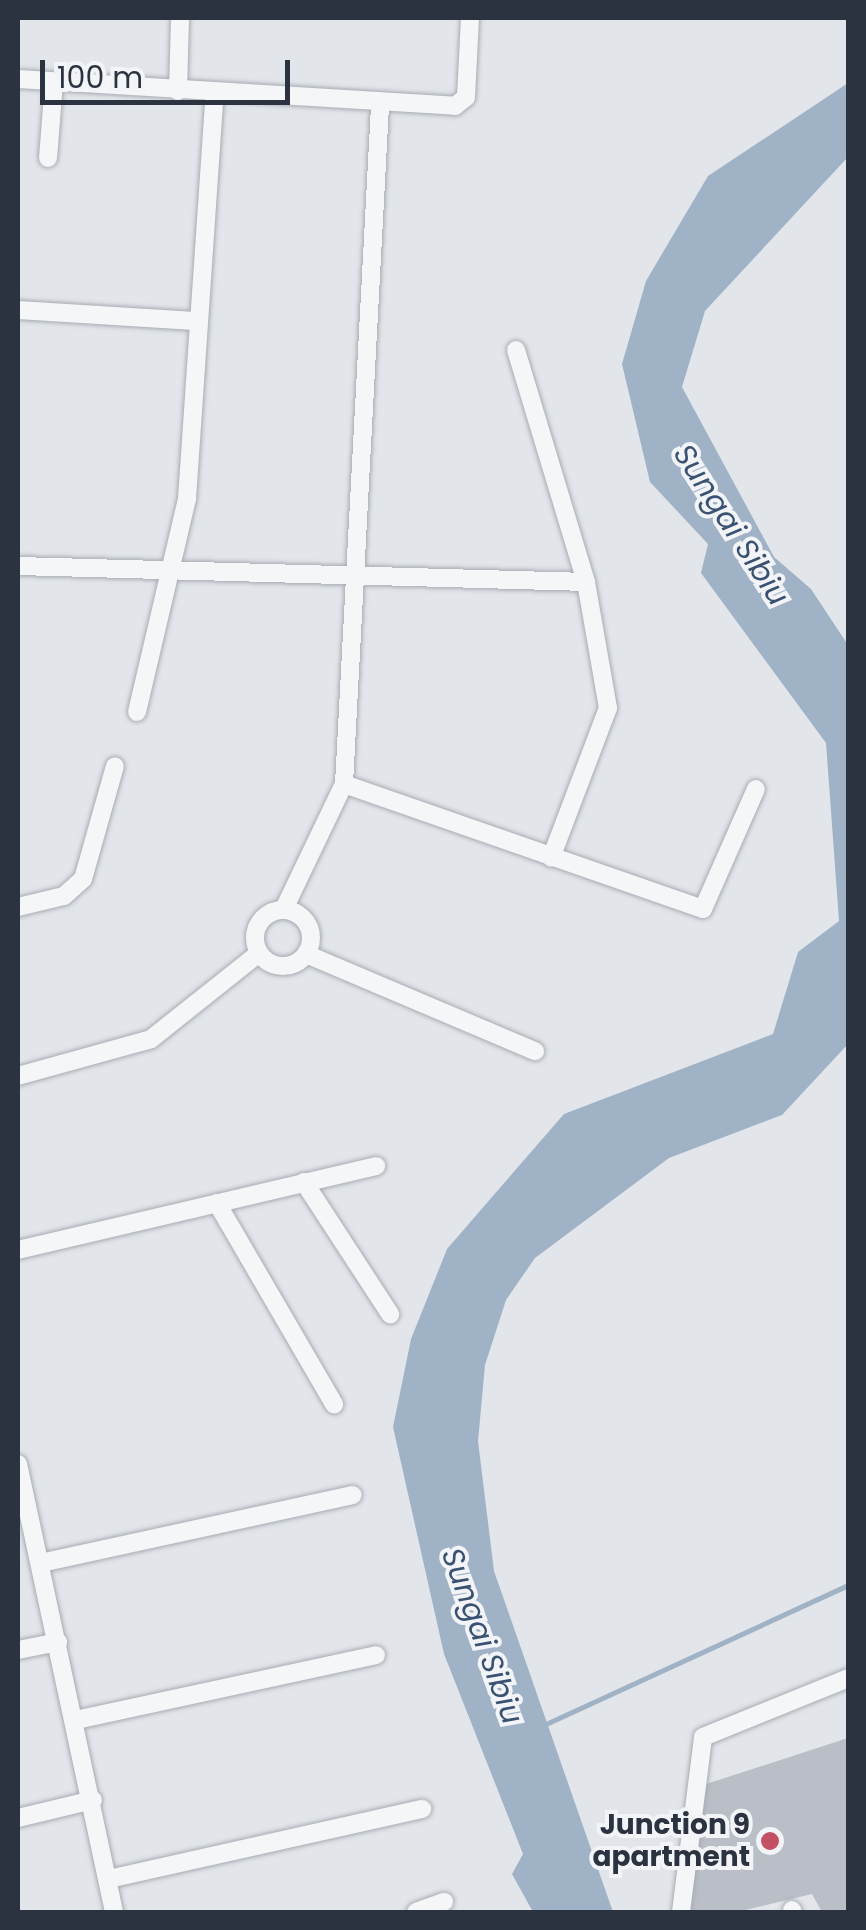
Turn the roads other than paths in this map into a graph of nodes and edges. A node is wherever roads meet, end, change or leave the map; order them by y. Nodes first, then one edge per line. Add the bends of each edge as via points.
1 (180, 18) edge
2 (470, 18) edge
3 (18, 79) edge
4 (54, 82) junction
5 (178, 92) junction
6 (214, 98) junction
7 (380, 106) junction
8 (48, 158) dead end
9 (18, 310) edge
10 (194, 321) junction
11 (516, 350) dead end
12 (18, 566) edge
13 (177, 569) junction
14 (353, 572) junction
15 (586, 582) junction
16 (137, 712) dead end
17 (116, 766) dead end
18 (344, 784) junction
19 (756, 789) dead end
20 (551, 858) junction
21 (18, 907) edge
22 (284, 909) junction
23 (260, 954) junction
24 (306, 954) junction
25 (535, 1051) dead end
26 (18, 1076) edge
27 (376, 1166) dead end
28 (304, 1182) junction
29 (217, 1203) junction
30 (18, 1250) edge
31 (390, 1314) dead end
32 (334, 1404) dead end
33 (18, 1464) edge
34 (20, 1486) edge
35 (354, 1495) dead end
36 (41, 1563) junction
37 (58, 1642) junction
38 (18, 1650) edge
39 (376, 1654) dead end
40 (848, 1678) edge
41 (76, 1720) junction
42 (94, 1800) junction
43 (422, 1810) dead end
44 (18, 1818) edge
45 (113, 1878) junction
46 (444, 1902) dead end
47 (114, 1912) edge
48 (416, 1912) edge
49 (682, 1912) edge

1 - 5 street
2 - 7 street via 464,101
3 - 4 street
4 - 5 street
4 - 8 street
5 - 6 street
6 - 7 street
6 - 10 street
7 - 14 street
9 - 10 street
10 - 13 street
11 - 15 street
12 - 13 street
13 - 14 street
13 - 16 street
14 - 15 street
14 - 18 street
15 - 20 street via 608,708
17 - 21 street via 82,879 64,896
18 - 20 street
18 - 22 street
19 - 20 street via 703,908
22 - 23 street via 258,924
22 - 24 street via 308,926
23 - 24 street via 283,966
23 - 26 street via 151,1039
24 - 25 street
27 - 28 street
28 - 29 street
28 - 31 street
29 - 30 street
29 - 32 street
33 - 34 street
34 - 36 street
35 - 36 street
36 - 37 street
37 - 38 street
37 - 41 street
39 - 41 street
40 - 49 street via 703,1737
41 - 42 street
42 - 44 street
42 - 45 street
43 - 45 street
45 - 47 street
46 - 48 street

